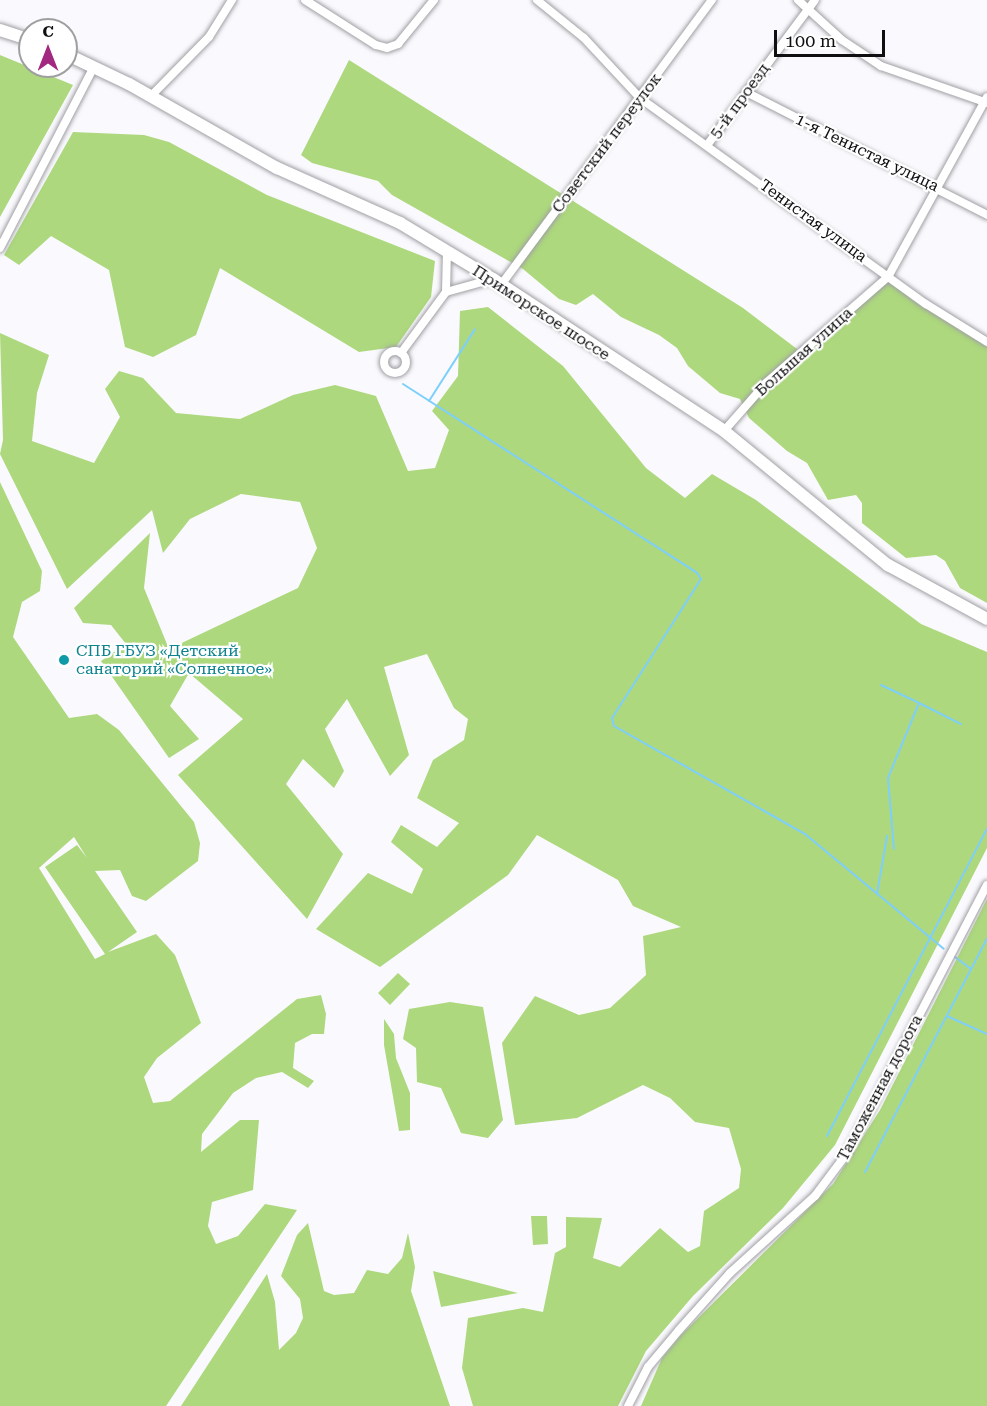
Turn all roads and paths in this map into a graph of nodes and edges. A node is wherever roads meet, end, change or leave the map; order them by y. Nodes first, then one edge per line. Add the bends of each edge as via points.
1 (232, 0) edge
2 (305, 0) edge
3 (434, 0) edge
4 (537, 0) edge
5 (712, 0) edge
6 (798, 0) edge
7 (815, 0) edge
8 (809, 8) junction
9 (0, 30) edge
10 (18, 36) edge
11 (78, 60) edge
12 (94, 67) junction
13 (746, 92) junction
14 (150, 97) junction
15 (640, 98) junction
16 (986, 101) edge
17 (708, 144) junction
18 (937, 187) junction
19 (987, 215) edge
20 (0, 248) edge
21 (447, 252) junction
22 (888, 277) junction
23 (497, 282) junction
24 (446, 292) junction
25 (987, 342) edge
26 (401, 352) dead end
27 (724, 431) junction
28 (987, 619) edge
29 (987, 885) edge
30 (628, 1406) edge

1 - 14 street via 209,37
2 - 3 street via 387,48 398,44
4 - 15 street, Тенистая улица via 584,38
5 - 15 street, Советский переулок
6 - 8 street
7 - 8 street, 5-й проезд
8 - 13 street, 5-й проезд
8 - 16 street via 842,40 882,66
9 - 10 main road
11 - 12 main road, Приморское шоссе
12 - 14 main road, Приморское шоссе
12 - 20 street
13 - 17 street, 5-й проезд
13 - 18 street, 1-я Тенистая улица
14 - 21 main road, Приморское шоссе via 244,151 400,223
15 - 17 street, Тенистая улица
15 - 23 street, Советский переулок
16 - 18 street
17 - 22 street, Тенистая улица
18 - 19 street, 1-я Тенистая улица
18 - 22 street
21 - 23 main road, Приморское шоссе
21 - 24 street
22 - 25 street, Тенистая улица
22 - 27 street, Большая улица via 766,383
23 - 24 street
23 - 27 main road, Приморское шоссе via 671,400
24 - 26 street
27 - 28 main road, Приморское шоссе via 888,565
29 - 30 street, Таможенная дорога via 848,1152 815,1196 730,1273 679,1330 648,1367

